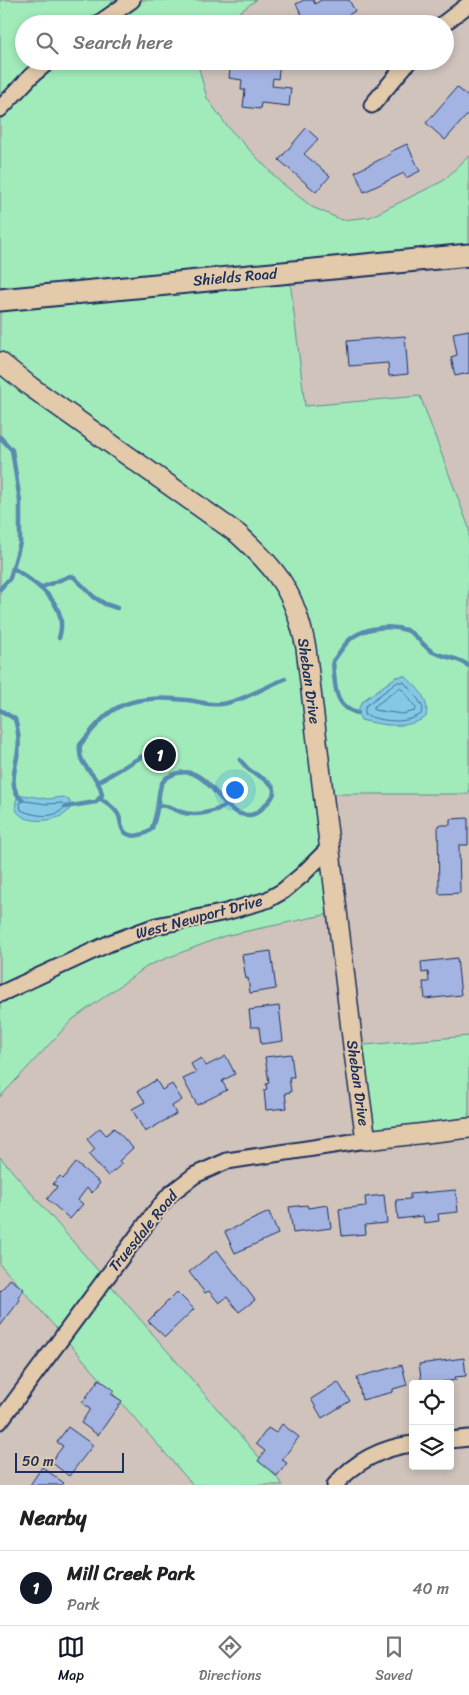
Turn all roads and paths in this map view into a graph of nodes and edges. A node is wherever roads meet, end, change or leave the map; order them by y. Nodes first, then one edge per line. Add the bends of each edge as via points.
1 (132, 0) edge
2 (469, 4) edge
3 (111, 15) edge
4 (454, 16) edge
5 (38, 70) edge
6 (402, 70) edge
7 (372, 105) dead end
8 (0, 109) edge
9 (469, 255) edge
10 (0, 300) edge
11 (0, 362) edge
12 (330, 846) junction
13 (0, 994) edge
14 (469, 1128) edge
15 (366, 1140) junction
16 (0, 1420) edge
17 (469, 1438) edge
18 (454, 1440) edge
19 (409, 1445) edge
20 (335, 1485) edge

1 - 3 street
2 - 4 street
5 - 8 street
6 - 7 street
9 - 10 main road, Shields Road
11 - 12 street, Sheban Drive via 238,534 282,579 297,611 306,648
12 - 13 street, West Newport Drive via 302,875 267,900 156,926 94,950
12 - 15 street, Sheban Drive
14 - 15 street, Truesdale Road
15 - 16 street, Truesdale Road via 227,1161 194,1175 182,1184 155,1212
17 - 18 street
19 - 20 street via 374,1455 356,1465

